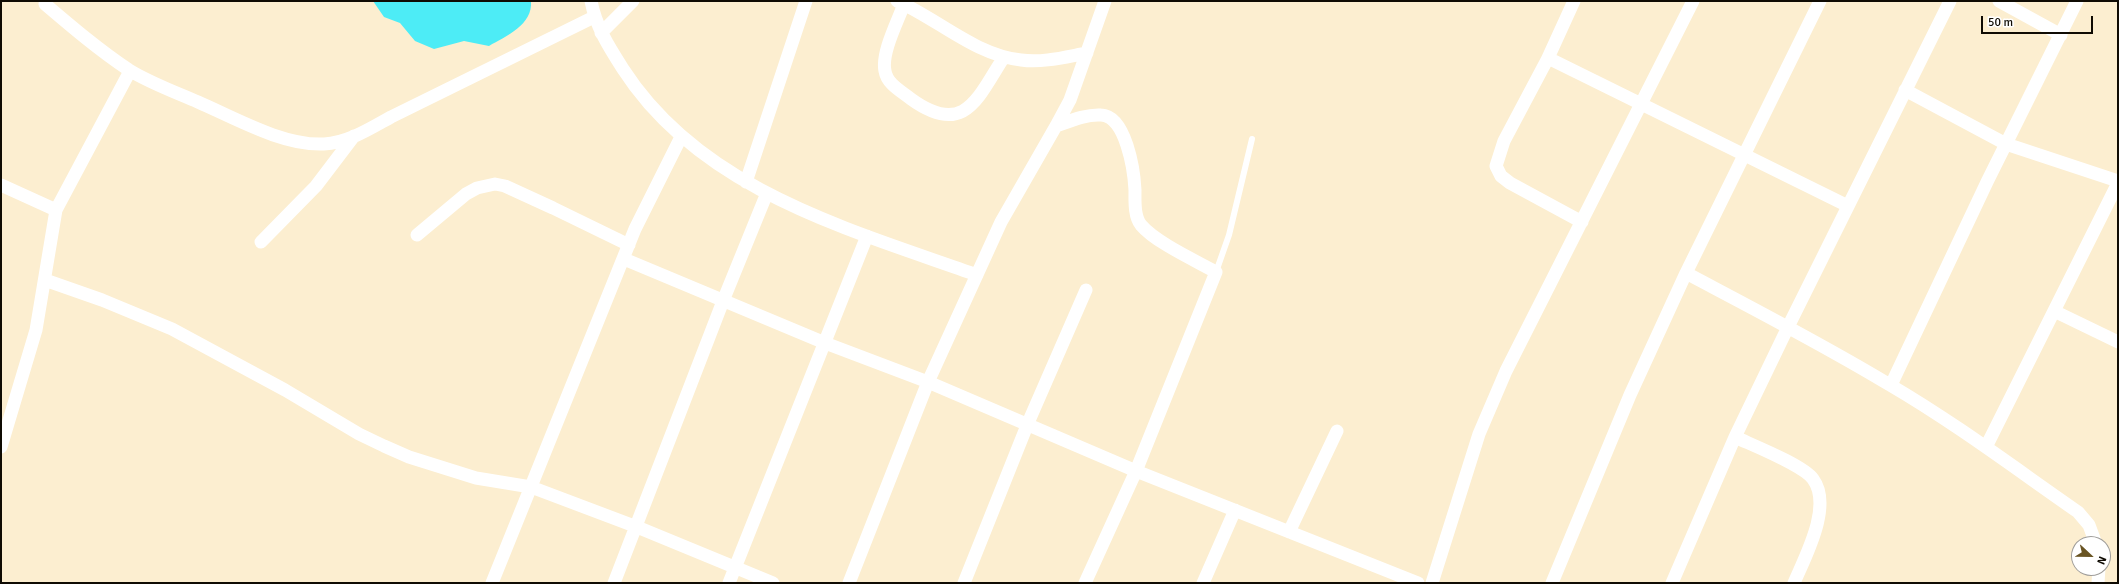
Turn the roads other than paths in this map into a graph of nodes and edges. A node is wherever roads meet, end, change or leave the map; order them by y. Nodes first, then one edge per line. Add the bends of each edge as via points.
1 (591, 1) edge
2 (633, 1) edge
3 (806, 1) edge
4 (1105, 1) edge
5 (1574, 1) edge
6 (1693, 1) edge
7 (1820, 1) edge
8 (1950, 1) edge
9 (1998, 1) edge
10 (2078, 1) edge
11 (901, 3) edge
12 (45, 4) dead end
13 (594, 17) junction
14 (601, 33) junction
15 (2061, 35) junction
16 (1087, 53) junction
17 (1004, 57) junction
18 (1548, 58) junction
19 (130, 71) junction
20 (1905, 90) junction
21 (1642, 104) junction
22 (1056, 126) junction
23 (354, 136) junction
24 (681, 137) junction
25 (1252, 139) dead end
26 (2006, 144) junction
27 (1745, 154) junction
28 (746, 182) junction
29 (2118, 182) edge
30 (1, 185) edge
31 (767, 193) junction
32 (1848, 206) junction
33 (56, 210) junction
34 (1582, 222) junction
35 (417, 235) dead end
36 (867, 236) junction
37 (260, 242) dead end
38 (629, 245) junction
39 (624, 259) junction
40 (1216, 272) junction
41 (1686, 273) junction
42 (977, 275) junction
43 (45, 280) junction
44 (1086, 290) dead end
45 (723, 300) junction
46 (2054, 311) junction
47 (1788, 327) junction
48 (2118, 342) edge
49 (826, 343) junction
50 (928, 382) junction
51 (1891, 385) junction
52 (1028, 423) junction
53 (1337, 432) dead end
54 (1735, 437) junction
55 (1, 447) edge
56 (1986, 447) junction
57 (1136, 470) junction
58 (531, 487) junction
59 (1235, 510) junction
60 (637, 527) junction
61 (1290, 532) junction
62 (2093, 536) edge
63 (735, 568) junction
64 (492, 583) edge
65 (614, 583) edge
66 (729, 583) edge
67 (773, 583) edge
68 (849, 583) edge
69 (964, 583) edge
70 (1085, 583) edge
71 (1203, 583) edge
72 (1418, 583) edge
73 (1432, 583) edge
74 (1552, 583) edge
75 (1672, 583) edge
76 (1794, 583) edge

1 - 13 street
2 - 14 street
3 - 28 street
4 - 16 street
5 - 18 street
6 - 21 street
7 - 27 street
8 - 20 street
9 - 15 street
10 - 15 street
11 - 17 street via 982,48
11 - 17 street via 885,70 889,81 917,103 946,114 956,115 966,111 974,105
12 - 19 street
13 - 14 street
13 - 23 street
14 - 24 street via 641,94
15 - 26 street
16 - 17 street via 1041,61
16 - 22 street via 1070,100
18 - 21 street
18 - 34 street via 1504,141 1496,166 1500,176 1510,183
19 - 23 street via 273,134 302,142 324,144 340,142
19 - 33 street
20 - 26 street
20 - 32 street
21 - 27 street
21 - 34 street
22 - 40 street via 1094,115 1113,119 1122,132 1129,155 1138,219 1142,225 1164,242
22 - 42 street via 1001,222
23 - 37 street via 316,186
24 - 28 street
24 - 38 street via 647,203
25 - 40 lane via 1229,235
26 - 29 street
26 - 51 street
27 - 32 street
27 - 41 street
28 - 31 street
29 - 46 street
30 - 33 street
31 - 36 street via 801,210
31 - 45 street
32 - 47 street
33 - 43 street
34 - 73 street via 1510,365 1479,434
35 - 38 street via 466,194 477,188 495,184 506,186
36 - 42 street
36 - 49 street
38 - 39 street
39 - 45 street
39 - 58 street
40 - 57 street
41 - 47 street
41 - 74 street via 1630,395
42 - 50 street
43 - 55 street via 36,330
43 - 58 street via 172,329 285,390 359,434 409,457 476,478
44 - 52 street
45 - 49 street
45 - 60 street
46 - 48 street
46 - 56 street
47 - 51 street
47 - 54 street
49 - 50 street
49 - 63 street
50 - 52 street
50 - 68 street
51 - 56 street
52 - 57 street
52 - 69 street
53 - 61 street
54 - 75 street
54 - 76 street via 1802,470 1813,479 1820,503 1819,514 1815,534
56 - 62 street via 2078,512 2089,525
57 - 59 street
57 - 70 street
58 - 60 street
58 - 64 street
59 - 61 street
59 - 71 street
60 - 63 street
60 - 65 street
61 - 72 street
63 - 66 street
63 - 67 street

